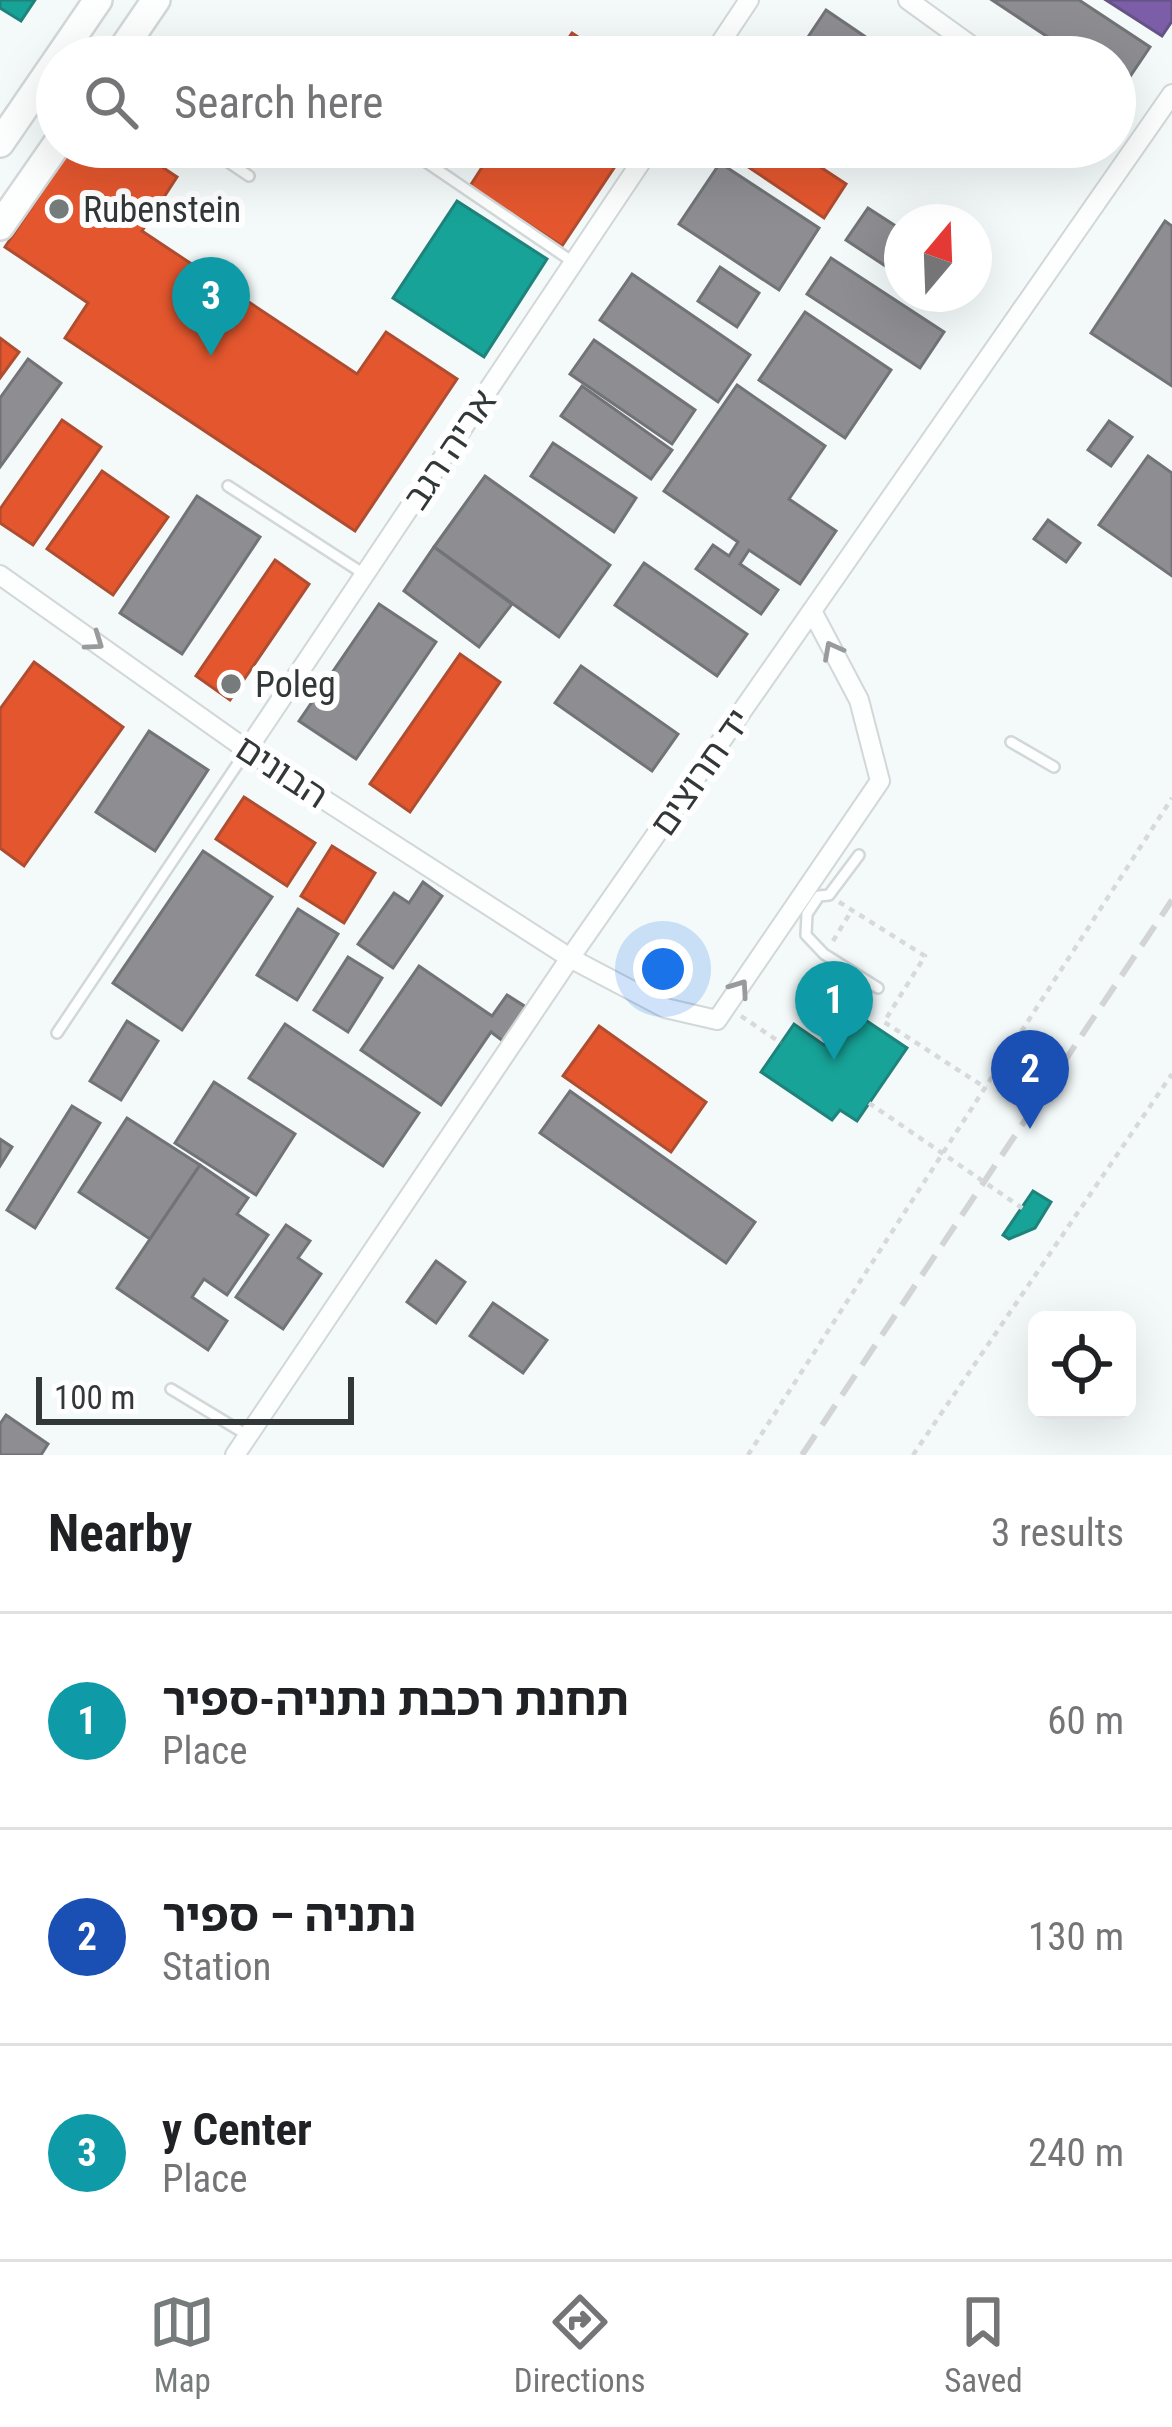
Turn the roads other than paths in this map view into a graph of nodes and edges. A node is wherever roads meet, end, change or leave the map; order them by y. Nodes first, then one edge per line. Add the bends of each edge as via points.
1 (98, 0) edge
2 (155, 0) edge
3 (749, 0) edge
4 (908, 0) edge
5 (73, 36) edge
6 (134, 36) edge
7 (725, 36) edge
8 (958, 36) edge
9 (36, 90) edge
10 (1172, 94) edge
11 (1136, 134) edge
12 (0, 143) edge
13 (40, 168) edge
14 (237, 168) edge
15 (435, 168) edge
16 (637, 168) edge
17 (1109, 168) edge
18 (249, 176) dead end
19 (0, 226) edge
20 (574, 263) junction
21 (228, 486) dead end
22 (365, 574) junction
23 (0, 575) edge
24 (812, 611) junction
25 (1011, 742) dead end
26 (247, 750) junction
27 (1054, 767) dead end
28 (859, 855) dead end
29 (570, 958) junction
30 (878, 988) dead end
31 (57, 1033) dead end
32 (171, 1389) dead end
33 (248, 1435) junction
34 (235, 1455) edge

1 - 5 street
2 - 6 street
3 - 7 street
4 - 8 street
9 - 12 street
10 - 11 street, יד חרוצים
13 - 19 street
14 - 18 lane
15 - 20 lane
16 - 20 street, אריה רגב
17 - 24 street, יד חרוצים
20 - 22 street, אריה רגב
21 - 22 lane
22 - 26 street, אריה רגב
23 -> 26 street, הבונים
24 - 29 street, יד חרוצים
29 -> 24 street, הבונים via 664,1008 717,1020 727,1006 880,782 859,700
25 - 27 lane
26 - 29 street, הבונים
26 - 31 lane
28 - 30 lane via 807,914 806,935
29 - 33 street, יד חרוצים
32 - 33 lane
33 - 34 street, יד חרוצים

